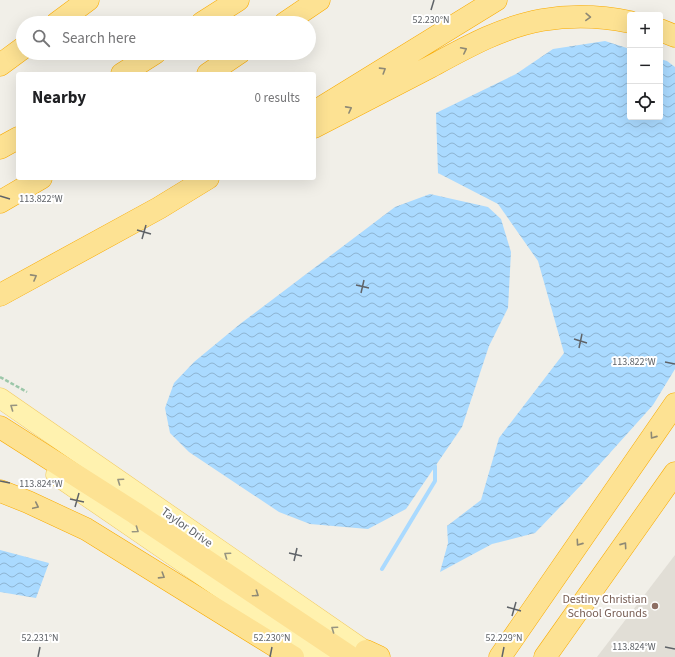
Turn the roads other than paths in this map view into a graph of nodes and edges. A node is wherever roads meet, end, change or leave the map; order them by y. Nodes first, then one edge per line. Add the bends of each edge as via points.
1 (88, 0) edge
2 (238, 0) edge
3 (319, 0) edge
4 (496, 0) edge
5 (66, 16) edge
6 (213, 16) edge
7 (295, 16) edge
8 (627, 21) edge
9 (663, 31) edge
10 (675, 36) edge
11 (16, 53) edge
12 (144, 60) edge
13 (229, 60) edge
14 (0, 65) edge
15 (125, 72) edge
16 (211, 72) edge
17 (316, 111) edge
18 (316, 126) edge
19 (16, 139) edge
20 (0, 148) edge
21 (38, 180) edge
22 (205, 180) edge
23 (213, 180) edge
24 (0, 202) edge
25 (159, 208) junction
26 (0, 295) edge
27 (0, 398) edge
28 (675, 404) edge
29 (0, 427) edge
30 (0, 436) edge
31 (675, 473) edge
32 (0, 491) edge
33 (367, 656) edge
34 (293, 657) edge
35 (321, 657) edge
36 (500, 657) edge
37 (545, 657) edge

1 - 5 highway
2 - 6 highway
3 - 7 highway
17 -> 4 highway
18 -> 8 highway via 470,46 511,29 541,21 573,17 610,18
9 - 10 highway
11 - 14 highway
12 - 15 highway
13 - 16 highway
19 - 20 highway
21 - 24 highway
22 - 25 highway
23 - 25 highway
26 -> 25 highway
33 -> 27 main road, Taylor Drive
28 -> 36 highway
29 -> 33 highway
30 -> 35 main road
37 -> 31 highway
32 -> 34 highway via 86,529

